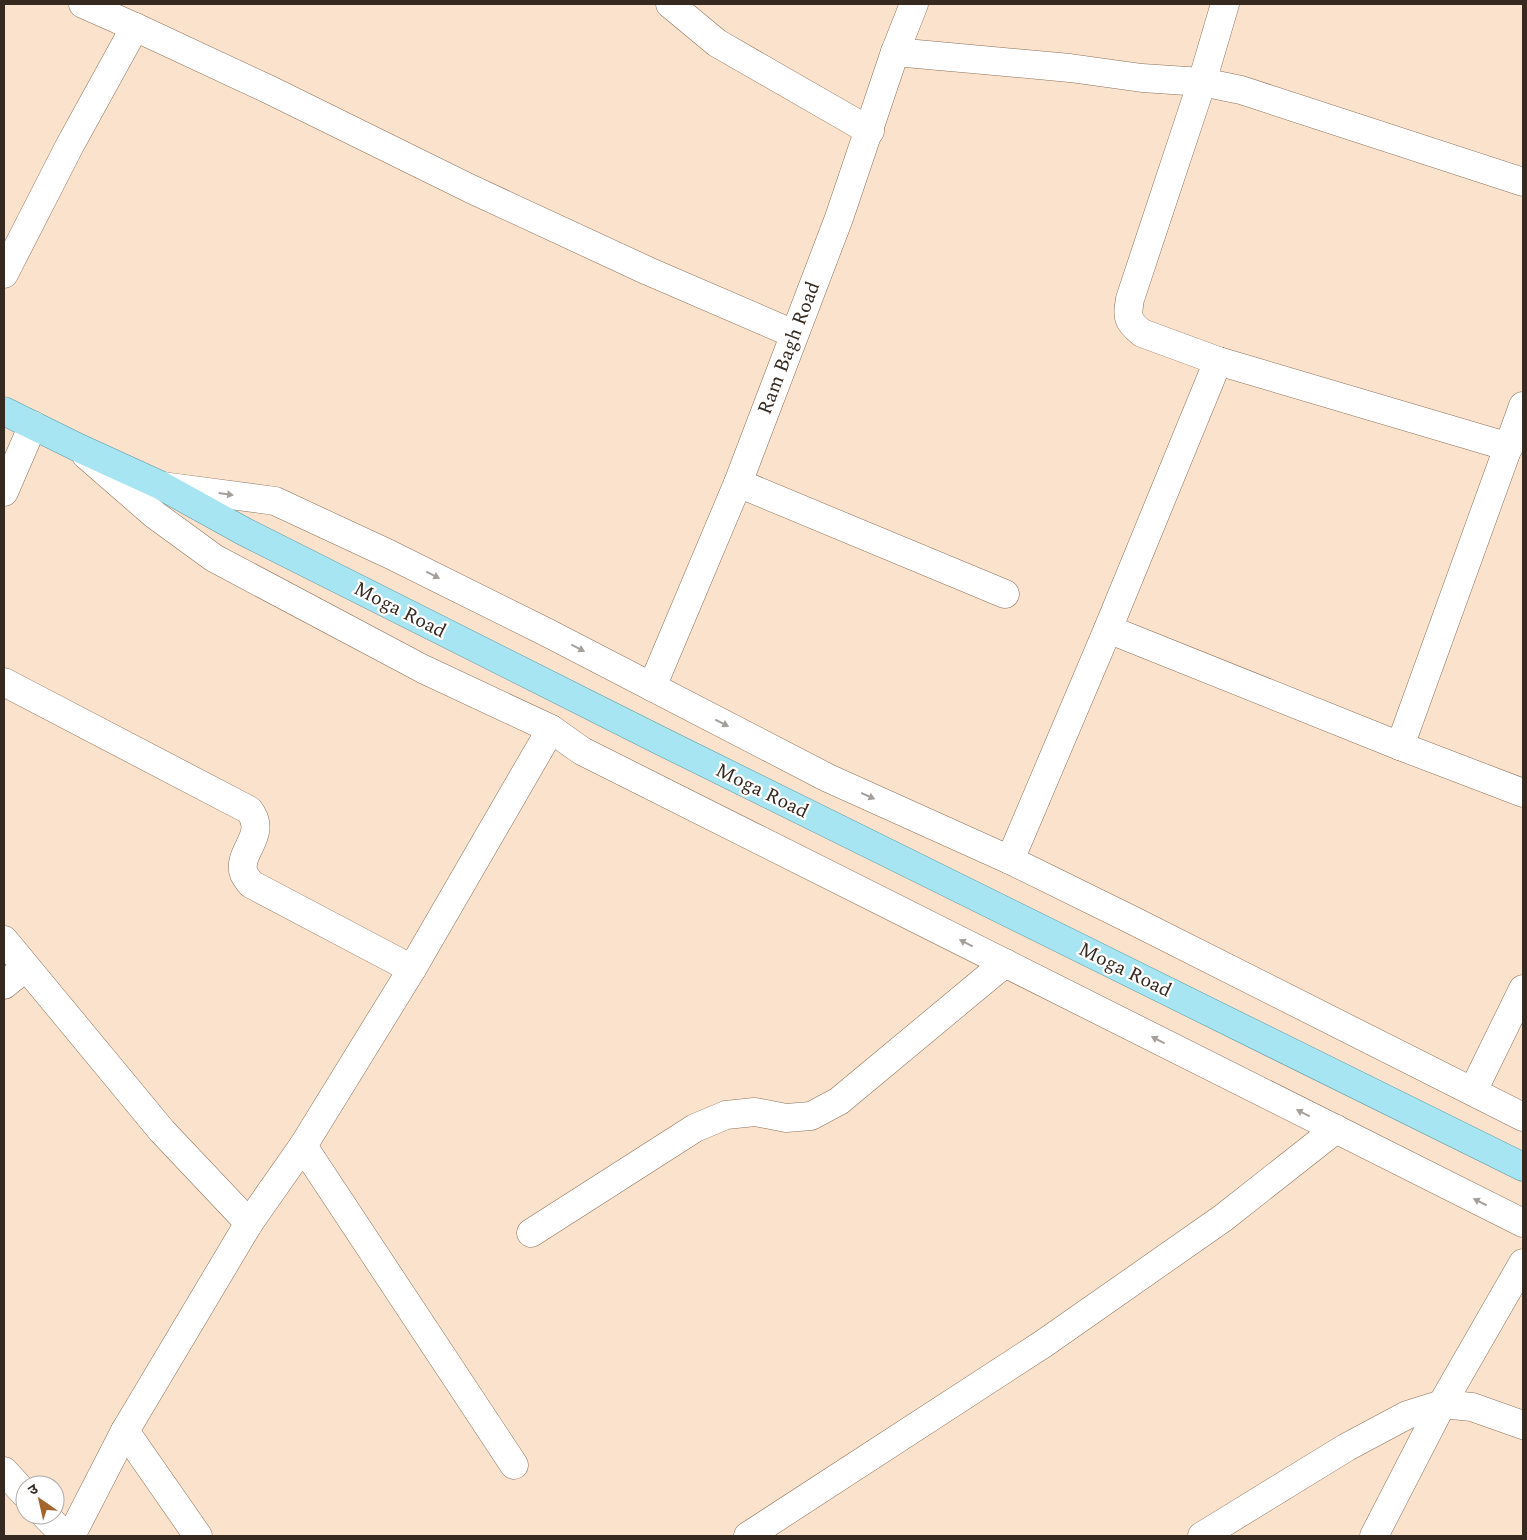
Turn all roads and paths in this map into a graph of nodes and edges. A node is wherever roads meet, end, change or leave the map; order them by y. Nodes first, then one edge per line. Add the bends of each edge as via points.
1 (83, 4) edge
2 (670, 4) edge
3 (914, 4) edge
4 (1225, 4) edge
5 (135, 27) junction
6 (895, 52) junction
7 (1202, 82) junction
8 (870, 131) junction
9 (1523, 182) edge
10 (4, 274) edge
11 (794, 334) junction
12 (1218, 361) junction
13 (1523, 406) edge
14 (4, 411) edge
15 (33, 425) junction
16 (1509, 447) junction
17 (79, 448) junction
18 (738, 483) junction
19 (160, 485) junction
20 (4, 492) edge
21 (1005, 594) dead end
22 (1108, 629) junction
23 (4, 682) edge
24 (652, 687) junction
25 (551, 729) junction
26 (1400, 746) junction
27 (1523, 793) edge
28 (1010, 860) junction
29 (4, 940) edge
30 (1005, 963) junction
31 (26, 967) junction
32 (412, 969) junction
33 (4, 984) edge
34 (1523, 989) edge
35 (1473, 1091) junction
36 (1523, 1117) edge
37 (1336, 1129) junction
38 (302, 1146) junction
39 (1523, 1167) edge
40 (249, 1223) junction
41 (1523, 1223) edge
42 (531, 1233) dead end
43 (1523, 1263) edge
44 (1442, 1404) junction
45 (1523, 1425) edge
46 (125, 1431) junction
47 (514, 1465) dead end
48 (4, 1471) edge
49 (15, 1483) edge
50 (55, 1525) edge
51 (65, 1536) edge
52 (71, 1536) edge
53 (198, 1536) edge
54 (748, 1536) edge
55 (1202, 1536) edge
56 (1374, 1536) edge

1 - 5 street
2 - 8 street via 717,42
3 - 6 street, Ram Bagh Road
4 - 7 street
5 - 10 street
5 - 11 street via 471,189
6 - 7 street
6 - 8 street, Ram Bagh Road
7 - 9 street via 1240,90
7 - 12 street via 1128,313 1131,325 1142,333
8 - 11 street, Ram Bagh Road
11 - 18 street, Ram Bagh Road
12 - 16 street
12 - 22 street
13 - 16 street
14 - 15 main road, Moga Road
15 - 17 main road, Moga Road
15 - 20 street
16 - 26 street
17 - 19 main road, Moga Road
17 - 25 street via 155,514 214,558 423,669
18 - 21 street
18 - 24 street, Ram Bagh Road
19 -> 24 street via 275,501 398,558
19 - 39 main road, Moga Road via 245,532 659,740
22 - 26 street
22 - 28 street
23 - 32 street via 248,810 255,818 256,828 244,862 244,874 251,884
24 -> 28 street via 828,778
30 -> 25 street via 582,751
25 - 32 street
26 - 27 street
28 - 35 street
29 - 31 street
37 -> 30 street
30 - 42 street via 839,1101 811,1116 786,1118 756,1112 726,1115 710,1121 638,1163
31 - 33 street
31 - 40 street via 162,1131
32 - 38 street
34 - 35 street
35 - 36 street
41 -> 37 street
37 - 54 street via 1223,1218 1043,1344
38 - 40 street
38 - 47 street
40 - 46 street
43 - 44 street
44 - 45 street via 1472,1407
44 - 55 street via 1407,1415 1347,1447
44 - 56 street
46 - 52 street
46 - 53 street
48 - 49 street
50 - 51 street

